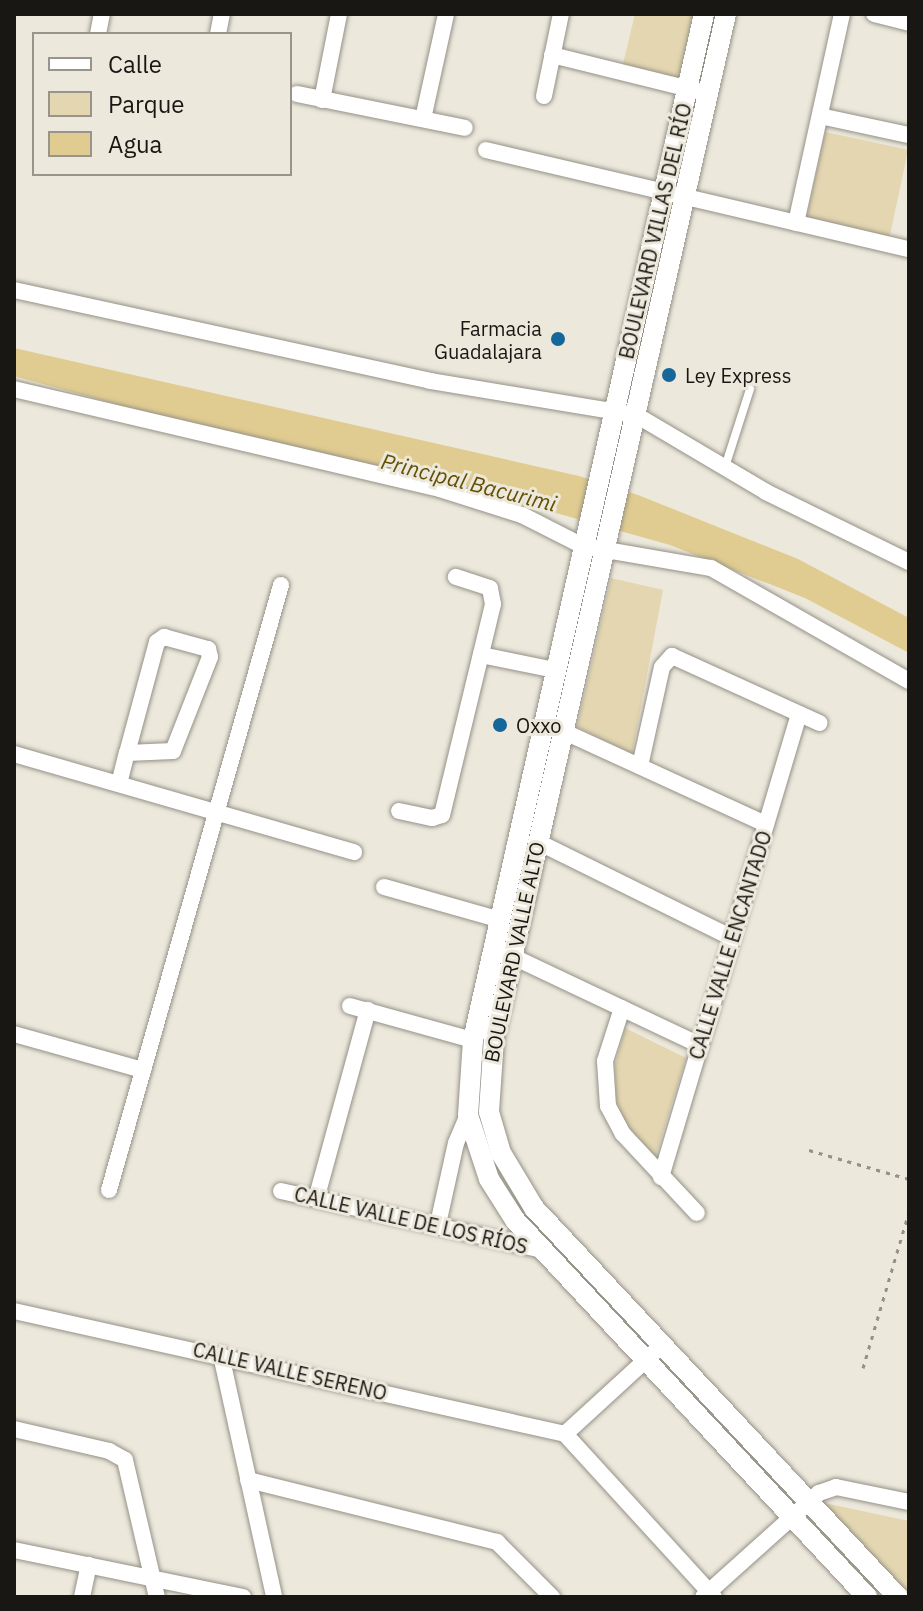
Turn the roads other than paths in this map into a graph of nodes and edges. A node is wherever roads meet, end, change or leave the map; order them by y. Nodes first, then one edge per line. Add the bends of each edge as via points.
1 (339, 14) edge
2 (446, 14) edge
3 (561, 14) edge
4 (704, 14) edge
5 (726, 14) edge
6 (842, 14) edge
7 (874, 14) edge
8 (909, 23) edge
9 (552, 55) junction
10 (687, 88) junction
11 (708, 93) junction
12 (297, 94) dead end
13 (544, 96) dead end
14 (322, 100) junction
15 (820, 116) junction
16 (423, 119) junction
17 (465, 128) dead end
18 (909, 135) edge
19 (486, 150) dead end
20 (666, 193) junction
21 (688, 197) junction
22 (796, 223) junction
23 (909, 249) edge
24 (14, 290) edge
25 (14, 389) edge
26 (750, 389) dead end
27 (615, 409) junction
28 (636, 415) junction
29 (617, 449) junction
30 (725, 467) junction
31 (595, 542) junction
32 (909, 562) edge
33 (456, 577) dead end
34 (281, 585) dead end
35 (481, 655) junction
36 (555, 670) junction
37 (909, 681) edge
38 (799, 714) junction
39 (543, 722) junction
40 (820, 723) dead end
41 (563, 732) junction
42 (127, 753) junction
43 (14, 754) edge
44 (640, 766) junction
45 (119, 784) junction
46 (399, 811) dead end
47 (217, 812) junction
48 (766, 824) junction
49 (536, 841) junction
50 (354, 852) dead end
51 (384, 887) dead end
52 (501, 920) junction
53 (732, 938) junction
54 (503, 952) junction
55 (350, 1006) dead end
56 (622, 1008) junction
57 (368, 1010) junction
58 (14, 1034) edge
59 (473, 1040) junction
60 (700, 1045) junction
61 (143, 1070) junction
62 (468, 1115) junction
63 (661, 1177) junction
64 (109, 1190) dead end
65 (281, 1191) dead end
66 (317, 1196) junction
67 (697, 1213) dead end
68 (438, 1224) junction
69 (542, 1250) junction
70 (14, 1311) edge
71 (652, 1353) junction
72 (221, 1355) junction
73 (14, 1429) edge
74 (565, 1434) junction
75 (248, 1480) junction
76 (808, 1501) junction
77 (909, 1502) edge
78 (791, 1514) junction
79 (14, 1550) edge
80 (89, 1565) junction
81 (152, 1577) junction
82 (709, 1595) edge
83 (82, 1597) edge
84 (157, 1597) edge
85 (243, 1597) edge
86 (274, 1597) edge
87 (552, 1597) edge
88 (867, 1597) edge
89 (898, 1597) edge

1 - 14 street
2 - 16 street
3 - 9 street
4 - 10 street, BOULEVARD VILLAS DEL RÍO
5 - 11 street, BOULEVARD VILLAS DEL RÍO
6 - 15 street
7 - 8 street
9 - 10 street
9 - 13 street
10 - 11 street
10 - 20 street, BOULEVARD VILLAS DEL RÍO
11 - 21 street, BOULEVARD VILLAS DEL RÍO
12 - 14 street
14 - 16 street
15 - 18 street
15 - 22 street
16 - 17 street
19 - 20 street
20 - 21 street
20 - 27 street, BOULEVARD VILLAS DEL RÍO
21 - 22 street
21 - 28 street, BOULEVARD VILLAS DEL RÍO
22 - 23 street
24 - 27 street via 430,381
25 - 31 street via 440,489
26 - 30 lane
27 - 28 street
27 - 29 street, BOULEVARD VILLAS DEL RÍO
28 - 29 street, BOULEVARD VILLAS DEL RÍO
28 - 30 street
29 - 31 street, BOULEVARD VALLE ALTO
30 - 32 street
31 - 36 street, BOULEVARD VALLE ALTO
31 - 37 street via 711,568
31 - 41 street, BOULEVARD VALLE ALTO
33 - 35 street via 490,588 493,604
34 - 47 street
35 - 36 street
35 - 46 street via 442,815
36 - 39 street, BOULEVARD VALLE ALTO
38 - 40 street
38 - 44 street via 672,656 662,667
38 - 48 street, CALLE VALLE ENCANTADO
39 - 41 street
39 - 52 street, BOULEVARD VALLE ALTO
41 - 44 street
41 - 49 street, BOULEVARD VALLE ALTO
42 - 42 street via 160,639 208,649 210,657 173,751
42 - 45 street
43 - 45 street
44 - 48 street
45 - 47 street
47 - 50 street
47 - 61 street
48 - 53 street, CALLE VALLE ENCANTADO
49 - 53 street
49 - 54 street, BOULEVARD VALLE ALTO
51 - 52 street
52 - 54 street, BOULEVARD VALLE ALTO
53 - 60 street, CALLE VALLE ENCANTADO
54 - 56 street
54 - 59 street, BOULEVARD VALLE ALTO
54 - 71 street, BOULEVARD VALLE ALTO via 488,1077 489,1112 501,1153 534,1208
55 - 57 street
56 - 60 street
56 - 63 street via 603,1085 623,1134
57 - 59 street
57 - 66 street
58 - 61 street
59 - 62 street, BOULEVARD VALLE ALTO
60 - 63 street, CALLE VALLE ENCANTADO
61 - 64 street
62 - 68 street via 456,1143
62 - 69 street, BOULEVARD VALLE ALTO via 489,1179
63 - 67 street
65 - 66 street, CALLE VALLE DE LOS RÍOS
66 - 68 street, CALLE VALLE DE LOS RÍOS
68 - 69 street, CALLE VALLE DE LOS RÍOS
69 - 71 street, BOULEVARD VALLE ALTO
70 - 72 street, CALLE VALLE SERENO
71 - 74 street
71 - 76 street, BOULEVARD VALLE ALTO
71 - 78 street, BOULEVARD VALLE ALTO
72 - 74 street, CALLE VALLE SERENO
72 - 75 street
73 - 81 street via 109,1451 125,1460
74 - 82 street
75 - 86 street
75 - 87 street via 497,1542
76 - 77 street via 836,1487
76 - 78 street
76 - 89 street, BOULEVARD VALLE ALTO
78 - 82 street
78 - 88 street, BOULEVARD VALLE ALTO
79 - 80 street
80 - 81 street
80 - 83 street
81 - 84 street
81 - 85 street

